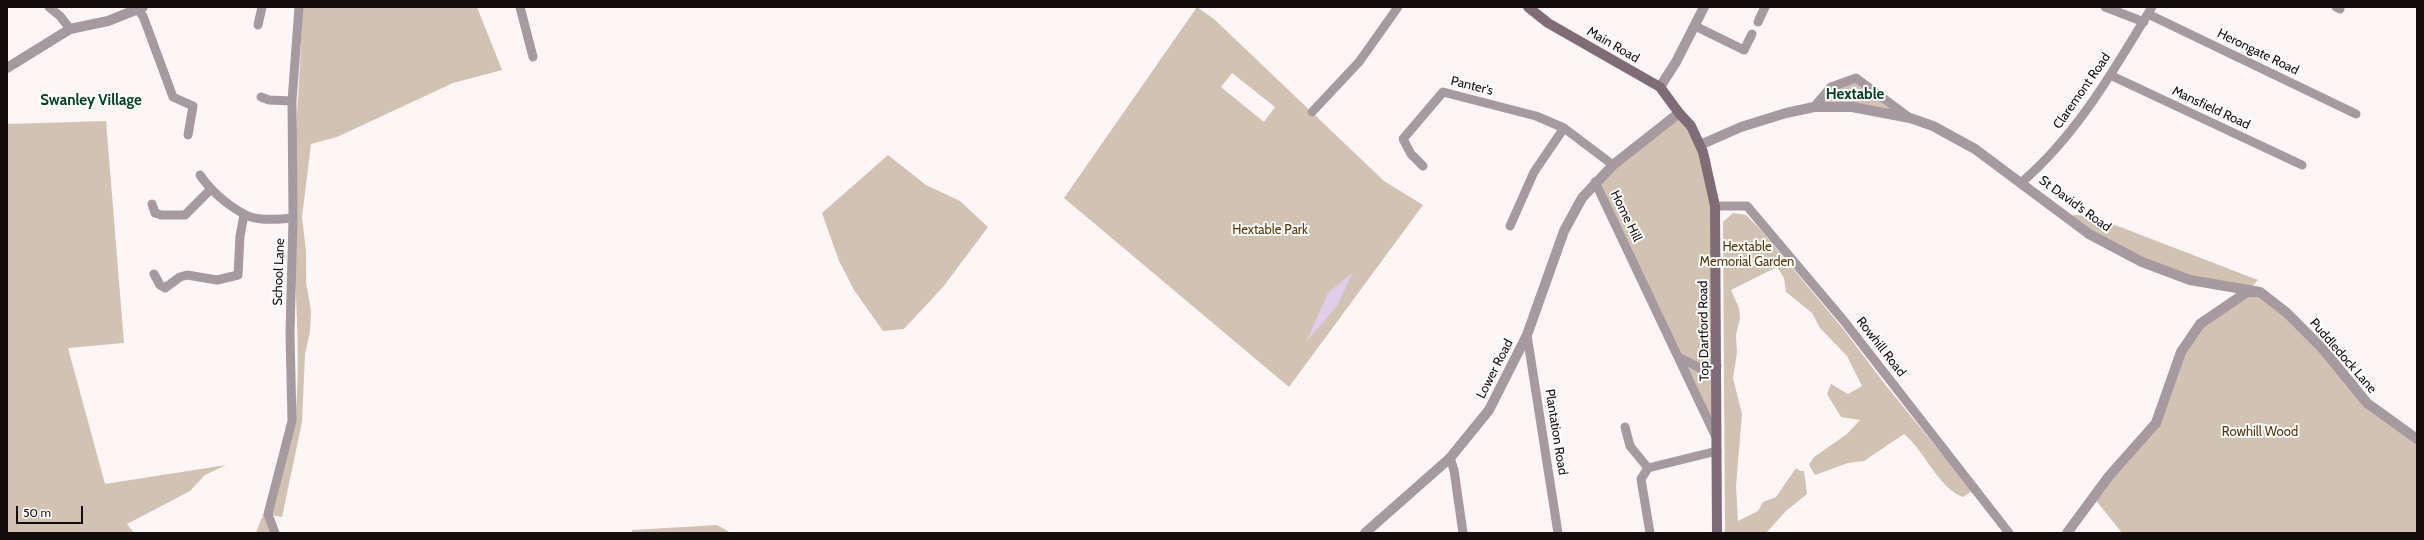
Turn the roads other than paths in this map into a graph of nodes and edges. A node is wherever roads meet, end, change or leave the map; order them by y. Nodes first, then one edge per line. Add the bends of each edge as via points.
1 (49, 7) edge
2 (262, 7) edge
3 (299, 7) edge
4 (520, 7) edge
5 (1398, 7) edge
6 (1528, 7) edge
7 (1704, 7) edge
8 (1765, 7) edge
9 (2105, 7) edge
10 (140, 8) edge
11 (2148, 14) edge
12 (1758, 22) dead end
13 (258, 25) dead end
14 (1695, 26) junction
15 (70, 29) junction
16 (1752, 34) dead end
17 (533, 58) dead end
18 (7, 68) edge
19 (2110, 75) junction
20 (1660, 87) junction
21 (261, 97) dead end
22 (292, 101) junction
23 (1814, 107) junction
24 (1312, 112) dead end
25 (1679, 113) junction
26 (2356, 114) dead end
27 (1910, 118) junction
28 (1564, 128) junction
29 (188, 135) dead end
30 (1700, 145) junction
31 (1612, 165) junction
32 (2302, 165) dead end
33 (1423, 166) dead end
34 (200, 175) dead end
35 (1595, 182) junction
36 (2022, 182) junction
37 (210, 190) junction
38 (152, 204) dead end
39 (1715, 206) junction
40 (244, 215) junction
41 (294, 218) junction
42 (1510, 226) dead end
43 (154, 274) dead end
44 (2260, 292) junction
45 (1527, 335) junction
46 (1680, 358) junction
47 (1717, 366) junction
48 (1625, 427) dead end
49 (2417, 439) edge
50 (1717, 440) junction
51 (1717, 450) junction
52 (1450, 458) junction
53 (1648, 468) junction
54 (1374, 529) edge
55 (276, 533) edge
56 (1365, 533) edge
57 (1463, 533) edge
58 (1558, 533) edge
59 (1650, 533) edge
60 (1717, 533) edge
61 (2009, 533) edge
62 (2067, 533) edge

1 - 15 street
2 - 13 street
3 - 22 street, School Lane
4 - 17 street
5 - 24 street via 1359,62
6 - 20 main road, Main Road via 1548,23
7 - 14 street
8 - 12 street
9 - 11 street, Herongate Road
10 - 15 street via 108,21
10 - 29 street via 173,97 193,106
11 - 19 street, Claremont Road
11 - 26 street, Herongate Road
14 - 16 street via 1744,50
14 - 20 street
15 - 18 street
19 - 32 street, Mansfield Road
19 - 36 street, Claremont Road via 2044,164
20 - 25 main road, Main Road
21 - 22 street
22 - 41 street, School Lane
23 - 27 street, St David's Road via 1852,107
23 - 27 street, St David's Road via 1831,87 1856,78
23 - 30 street, St David's Road via 1740,127
25 - 30 main road, Top Dartford Road via 1691,126
25 - 31 street, Home Hill
27 - 36 street, St David's Road via 1933,126 1968,145
28 - 31 street, Panter's
28 - 33 street, Panter's via 1536,116 1443,92 1403,139 1411,154
28 - 42 street via 1534,172
30 - 39 main road, Top Dartford Road
31 - 35 street, Home Hill
34 - 37 street
35 - 45 street, Lower Road via 1582,198 1564,231
35 - 46 street, Home Hill
36 - 44 street, St David's Road via 2089,234 2142,262 2190,280
37 - 38 street via 185,215 161,215 155,213
37 - 40 street
39 - 47 main road, Top Dartford Road
39 - 61 street, Rowhill Road via 1748,206 1849,328
40 - 41 street via 266,219
40 - 43 street via 238,275 217,280 180,276 165,288 160,285
41 - 55 street, School Lane via 290,334 292,421 268,514
44 - 49 street, Puddledock Lane via 2287,313 2322,348 2367,403
44 - 62 street via 2246,292 2200,324 2181,352 2156,423 2109,476
45 - 52 street, Lower Road via 1489,410
45 - 58 street, Plantation Road
46 - 47 street via 1702,369
46 - 50 street, Home Hill
47 - 50 main road, Top Dartford Road
48 - 53 street via 1630,446
50 - 51 main road, Top Dartford Road
51 - 53 street
51 - 60 main road, Top Dartford Road
52 - 54 street, Lower Road
52 - 57 street
53 - 59 street via 1641,479
54 - 56 street, Lower Road

